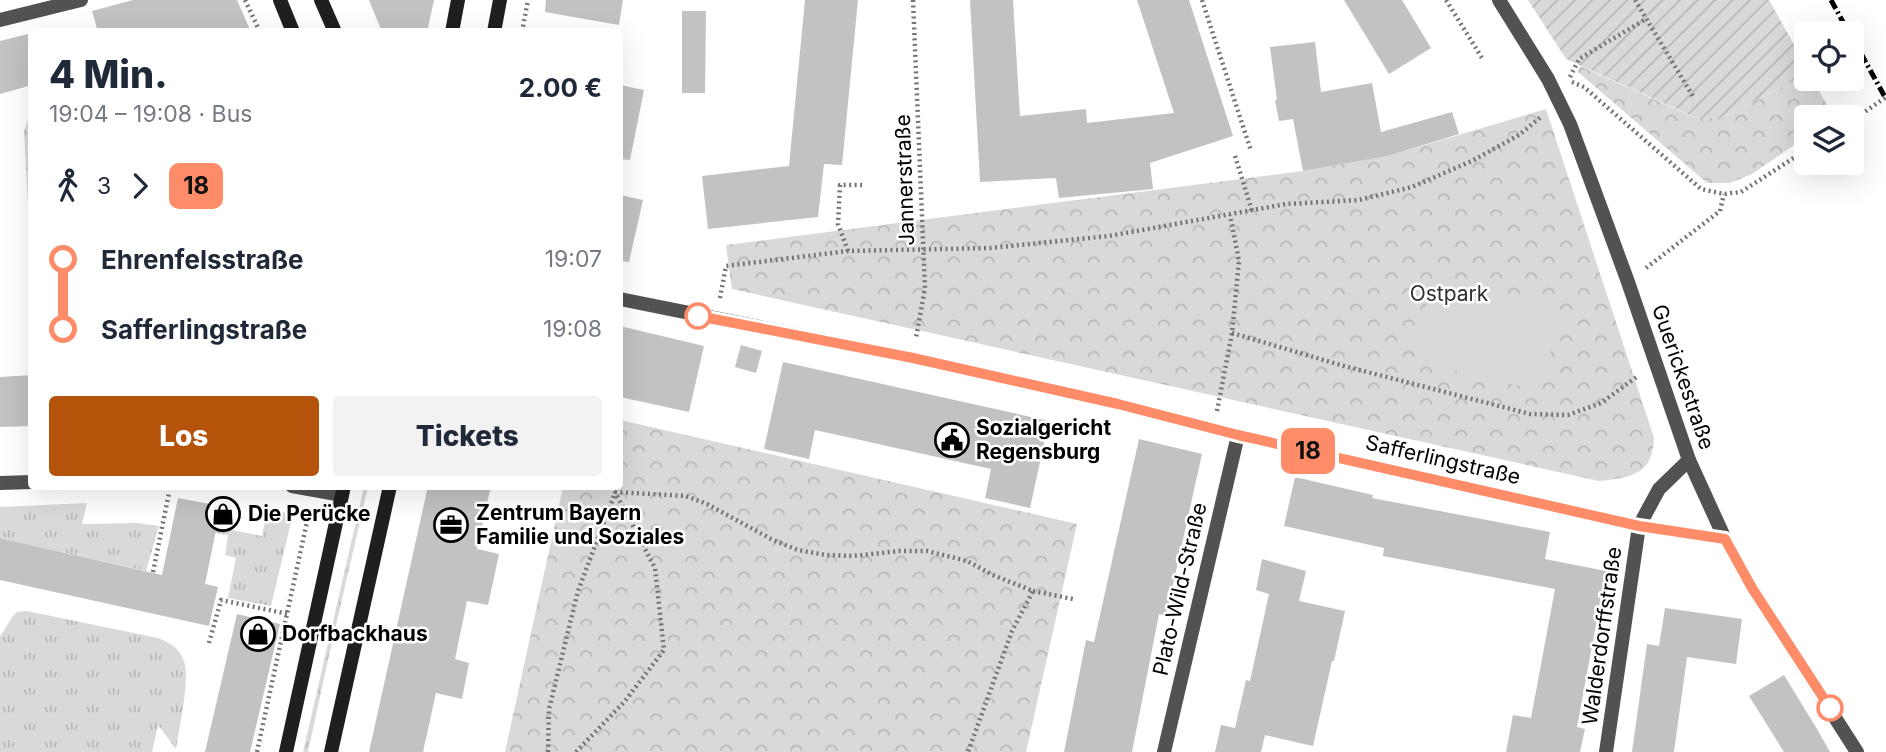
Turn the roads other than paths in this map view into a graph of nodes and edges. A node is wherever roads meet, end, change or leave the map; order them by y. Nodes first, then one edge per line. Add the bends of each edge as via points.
1 (81, 0) edge
2 (280, 0) edge
3 (321, 0) edge
4 (458, 0) edge
5 (500, 0) edge
6 (1499, 0) edge
7 (0, 20) edge
8 (291, 28) edge
9 (333, 28) edge
10 (453, 28) edge
11 (495, 28) edge
12 (623, 300) edge
13 (1238, 435) junction
14 (1689, 460) junction
15 (28, 482) edge
16 (0, 483) edge
17 (313, 490) edge
18 (389, 490) edge
19 (343, 491) edge
20 (1639, 526) junction
21 (1725, 539) junction
22 (286, 752) edge
23 (331, 752) edge
24 (1164, 752) edge
25 (1606, 752) edge
26 (1857, 752) edge

1 - 7 street
2 - 8 main road
3 - 9 main road
4 - 10 main road
5 - 11 main road
6 - 14 street, Guerickestraße via 1570,124
12 - 13 street, Safferlingstraße via 913,358
13 - 20 street, Safferlingstraße
13 - 24 street, Plato-Wild-Straße
14 - 20 street, Walderdorffstraße via 1659,489
14 - 21 street, Guerickestraße
15 - 16 street
17 - 19 street
18 - 23 main road
19 - 22 main road
20 - 21 street, Safferlingstraße
20 - 25 street, Walderdorffstraße
21 - 26 street, Guerickestraße

